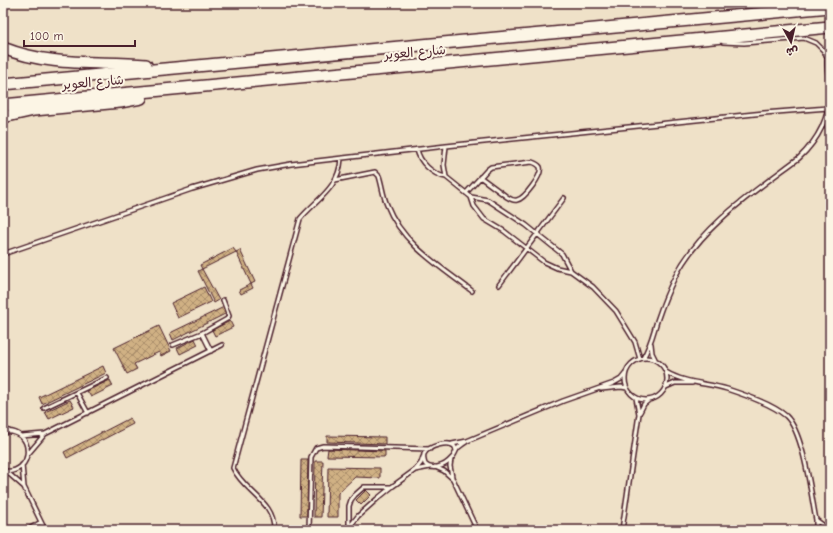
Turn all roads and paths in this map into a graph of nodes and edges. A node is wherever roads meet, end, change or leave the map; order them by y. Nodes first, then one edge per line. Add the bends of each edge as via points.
1 (830, 7) edge
2 (830, 27) edge
3 (703, 39) junction
4 (830, 47) edge
5 (3, 48) edge
6 (827, 57) junction
7 (179, 68) junction
8 (829, 74) edge
9 (3, 84) edge
10 (174, 88) junction
11 (3, 105) edge
12 (828, 108) junction
13 (3, 117) edge
14 (446, 146) junction
15 (417, 149) junction
16 (341, 158) junction
17 (446, 177) junction
18 (480, 177) junction
19 (335, 180) junction
20 (466, 193) junction
21 (471, 197) junction
22 (564, 198) dead end
23 (537, 234) junction
24 (527, 249) junction
25 (3, 254) edge
26 (571, 271) junction
27 (499, 285) dead end
28 (472, 291) dead end
29 (223, 300) dead end
30 (202, 333) junction
31 (653, 334) junction
32 (173, 345) dead end
33 (222, 345) dead end
34 (210, 351) junction
35 (642, 359) junction
36 (656, 361) junction
37 (666, 372) junction
38 (625, 374) junction
39 (107, 378) dead end
40 (697, 383) junction
41 (627, 388) junction
42 (665, 388) junction
43 (591, 391) junction
44 (76, 393) junction
45 (636, 398) junction
46 (649, 400) junction
47 (44, 408) dead end
48 (88, 413) junction
49 (639, 414) junction
50 (3, 428) edge
51 (9, 431) junction
52 (3, 432) edge
53 (45, 434) junction
54 (21, 436) junction
55 (467, 441) junction
56 (452, 444) junction
57 (430, 449) junction
58 (456, 451) junction
59 (28, 454) junction
60 (424, 456) junction
61 (451, 459) junction
62 (22, 466) junction
63 (430, 467) junction
64 (435, 467) junction
65 (415, 470) junction
66 (5, 472) edge
67 (452, 479) junction
68 (393, 486) junction
69 (24, 487) junction
70 (816, 520) junction
71 (41, 522) junction
72 (348, 529) edge
73 (27, 530) edge
74 (45, 530) edge
75 (274, 530) edge
76 (309, 530) edge
77 (477, 530) edge
78 (622, 530) edge
79 (813, 530) edge
80 (829, 530) edge

1 - 7 highway, شارع العوير
2 - 3 highway, شارع العوير
3 - 6 lane via 744,43 804,38 816,43
3 - 10 highway, شارع العوير
4 - 6 lane
5 - 7 highway via 50,61
6 - 8 lane
7 - 9 highway, شارع العوير
8 - 12 lane
10 - 11 highway, شارع العوير
10 - 13 highway via 138,99 34,110
12 - 14 lane
12 - 31 lane via 818,136 810,147 719,220 689,253 666,296
14 - 15 lane
14 - 17 lane
15 - 16 lane
15 - 17 lane via 420,160
16 - 19 lane
16 - 25 lane via 291,164 224,179
17 - 20 lane
18 - 18 lane via 491,167 532,162 540,167 539,177 523,198 517,200 507,198
18 - 20 lane
19 - 28 lane via 375,172 379,176 387,205 398,226 423,254
19 - 75 lane via 329,190 300,219 234,468 238,478 272,514
20 - 21 lane
21 - 23 lane via 488,200
21 - 24 lane via 484,219
22 - 23 lane
23 - 24 lane
23 - 26 lane via 562,254
24 - 26 lane via 544,262
24 - 27 lane
26 - 35 lane via 616,310
29 - 30 lane via 229,316
30 - 32 lane
30 - 34 lane
31 - 35 lane via 649,349
31 - 36 lane via 651,350
33 - 34 lane
34 - 48 lane
35 - 36 lane
35 - 38 lane via 633,362
36 - 37 lane
37 - 40 lane
37 - 42 lane
38 - 41 lane
38 - 43 lane via 618,381
39 - 44 lane
40 - 42 lane via 675,383
40 - 70 lane via 727,389 764,403 786,416 800,439
41 - 43 lane
41 - 45 lane
42 - 46 lane
43 - 55 lane
44 - 47 lane
44 - 48 lane
45 - 46 lane
45 - 49 lane
46 - 49 lane
48 - 53 lane
49 - 78 lane
50 - 51 lane
51 - 52 lane
51 - 54 lane
53 - 54 lane
53 - 59 lane
54 - 59 lane
55 - 56 lane
55 - 58 lane
56 - 57 lane
56 - 58 lane
57 - 60 lane
57 - 76 lane via 323,446 316,448 311,457
58 - 61 lane
59 - 62 lane
60 - 63 lane via 425,464
60 - 65 lane
61 - 64 lane
61 - 67 lane
62 - 66 lane
62 - 69 lane
63 - 64 lane
63 - 65 lane
64 - 67 lane via 444,470
65 - 68 lane
66 - 69 lane
67 - 77 lane
68 - 72 lane via 358,516
68 - 72 lane via 364,487 355,495 349,506
69 - 71 lane
70 - 79 lane via 816,527
70 - 80 lane
71 - 73 lane
71 - 74 lane

